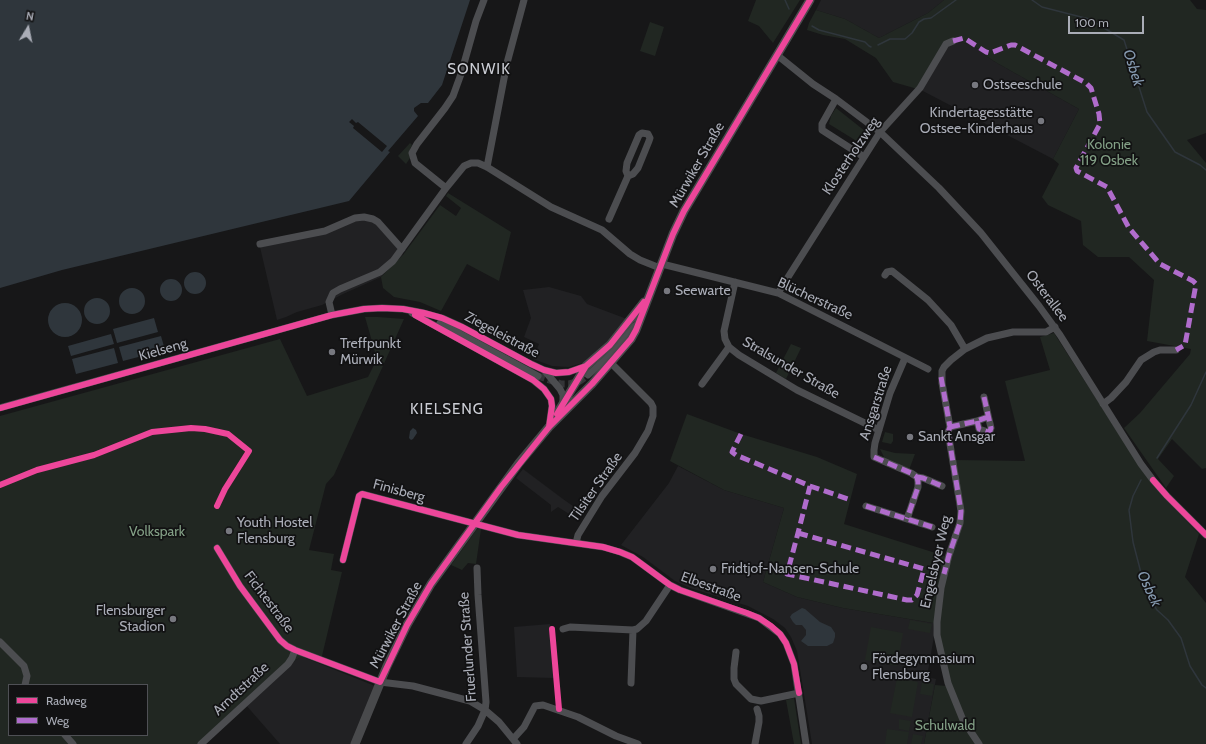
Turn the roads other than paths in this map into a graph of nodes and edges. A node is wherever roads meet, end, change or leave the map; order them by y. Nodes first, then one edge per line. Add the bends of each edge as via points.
1 (484, 0) edge
2 (524, 0) edge
3 (810, 0) edge
4 (953, 41) dead end
5 (777, 55) junction
6 (836, 99) junction
7 (880, 132) junction
8 (864, 157) junction
9 (487, 167) junction
10 (628, 176) junction
11 (446, 188) junction
12 (602, 230) junction
13 (260, 244) dead end
14 (402, 249) junction
15 (661, 266) junction
16 (885, 274) dead end
17 (735, 282) junction
18 (778, 293) junction
19 (650, 294) junction
20 (407, 310) junction
21 (332, 315) junction
22 (640, 321) junction
23 (1055, 327) junction
24 (729, 347) junction
25 (965, 349) junction
26 (1176, 350) dead end
27 (905, 358) junction
28 (611, 363) junction
29 (928, 369) dead end
30 (544, 370) junction
31 (587, 371) junction
32 (538, 376) tunnel mouth
33 (702, 384) dead end
34 (984, 397) dead end
35 (563, 403) junction
36 (1103, 404) junction
37 (0, 408) edge
38 (988, 417) junction
39 (977, 421) junction
40 (552, 424) junction
41 (950, 427) junction
42 (879, 430) junction
43 (917, 477) junction
44 (942, 486) dead end
45 (866, 506) dead end
46 (907, 519) junction
47 (474, 524) junction
48 (932, 527) dead end
49 (1206, 535) edge
50 (576, 543) junction
51 (217, 548) dead end
52 (343, 560) dead end
53 (477, 568) dead end
54 (670, 585) junction
55 (563, 629) dead end
56 (633, 630) junction
57 (0, 642) edge
58 (294, 650) junction
59 (736, 652) dead end
60 (380, 682) junction
61 (631, 683) dead end
62 (25, 684) edge
63 (799, 693) junction
64 (757, 709) dead end
65 (485, 710) junction
66 (66, 736) edge
67 (516, 741) edge
68 (73, 744) edge
69 (201, 744) edge
70 (355, 744) edge
71 (466, 744) edge
72 (638, 744) edge
73 (755, 744) edge
74 (806, 744) edge
75 (979, 744) edge

1 - 11 street via 453,96 412,153 415,163
2 - 9 street via 506,63
3 - 5 main road, Mürwiker Straße
4 - 7 street, Klosterholzweg via 946,44 920,88
5 - 6 street, Osterallee
5 - 15 main road, Mürwiker Straße via 684,211
6 - 7 street, Osterallee
6 - 8 street via 822,124 822,130
7 - 8 street, Klosterholzweg
7 - 23 street, Osterallee via 939,188 981,233
8 - 18 street, Klosterholzweg
9 - 11 street via 478,163 464,166
9 - 12 street, Blücherstraße via 551,207
10 - 10 street via 627,163 639,135 648,134 650,141 638,168
10 - 12 street
11 - 14 street
12 - 15 street, Blücherstraße via 630,254
13 - 14 street via 325,231 355,218 364,217 378,222
14 - 21 street via 380,272 333,293 329,302
15 - 17 street, Blücherstraße
15 - 19 main road, Mürwiker Straße
16 - 25 street via 892,272 928,300 951,325
17 - 18 street, Blücherstraße
17 - 24 street, Stralsunder Straße via 724,331
18 - 27 street, Blücherstraße
19 - 22 main road, Mürwiker Straße
19 - 31 main road, Mürwiker Straße
20 - 21 street, Ziegeleistraße via 364,309
20 - 30 street, Ziegeleistraße via 424,313 462,327
20 - 32 street, Ziegeleistraße via 445,324
20 - 40 street, Ziegeleistraße via 539,384 551,399
21 - 37 street, Kielseng
22 - 28 main road, Mürwiker Straße via 631,340
22 - 31 street, Ziegeleistraße via 609,356
23 - 25 street via 1046,332 1003,334 987,338
23 - 36 street, Osterallee
24 - 33 street
24 - 42 street, Stralsunder Straße via 797,390
25 - 41 street, Engelsbyer Weg via 944,367 941,376
26 - 36 street via 1160,350 1147,355 1126,382
27 - 29 street, Blücherstraße
27 - 42 street, Ansgarstraße via 890,393
28 - 40 main road, Mürwiker Straße
28 - 50 street, Tilsiter Straße via 651,403 653,416 643,440 602,496 578,535
30 - 31 street, Ziegeleistraße
30 - 35 street, Ziegeleistraße via 560,389
31 - 35 main road, Mürwiker Straße
34 - 38 street
35 - 40 main road, Mürwiker Straße
36 - 49 street, Osterallee via 1153,480
38 - 39 street
38 - 39 street via 991,428 988,432 980,429
39 - 41 street
40 - 47 main road, Mürwiker Straße via 519,463
41 - 75 street, Engelsbyer Weg via 948,432 961,511 960,523 941,588 937,635 948,683 963,720
42 - 43 street, Ansgarstraße via 874,457
43 - 44 street
43 - 46 street via 918,487
45 - 46 street
46 - 48 street
47 - 50 street, Tilsiter Straße via 518,535
47 - 52 street, Finisberg via 362,494 359,496
47 - 60 main road, Mürwiker Straße via 418,604
50 - 54 street, Elbestraße via 620,552 636,560
51 - 58 street, Fichtestraße via 240,586 280,640
53 - 65 street, Fruerlunder Straße
54 - 56 street via 646,621
54 - 63 street, Elbestraße via 760,618 771,626 786,643 794,664
55 - 56 street via 570,627
56 - 61 street
57 - 62 street via 24,666 27,676
58 - 60 street, Fichtestraße
58 - 69 street, Arndtstraße via 288,664
59 - 63 street via 734,679 752,699 761,701
60 - 65 street, Fichtestraße via 452,695
60 - 70 main road, Mürwiker Straße
63 - 74 street, Elbestraße
64 - 73 street via 759,722
65 - 67 street, Fichtestraße
65 - 71 street, Fruerlunder Straße
66 - 68 street
67 - 72 street via 535,706 543,705 578,717

